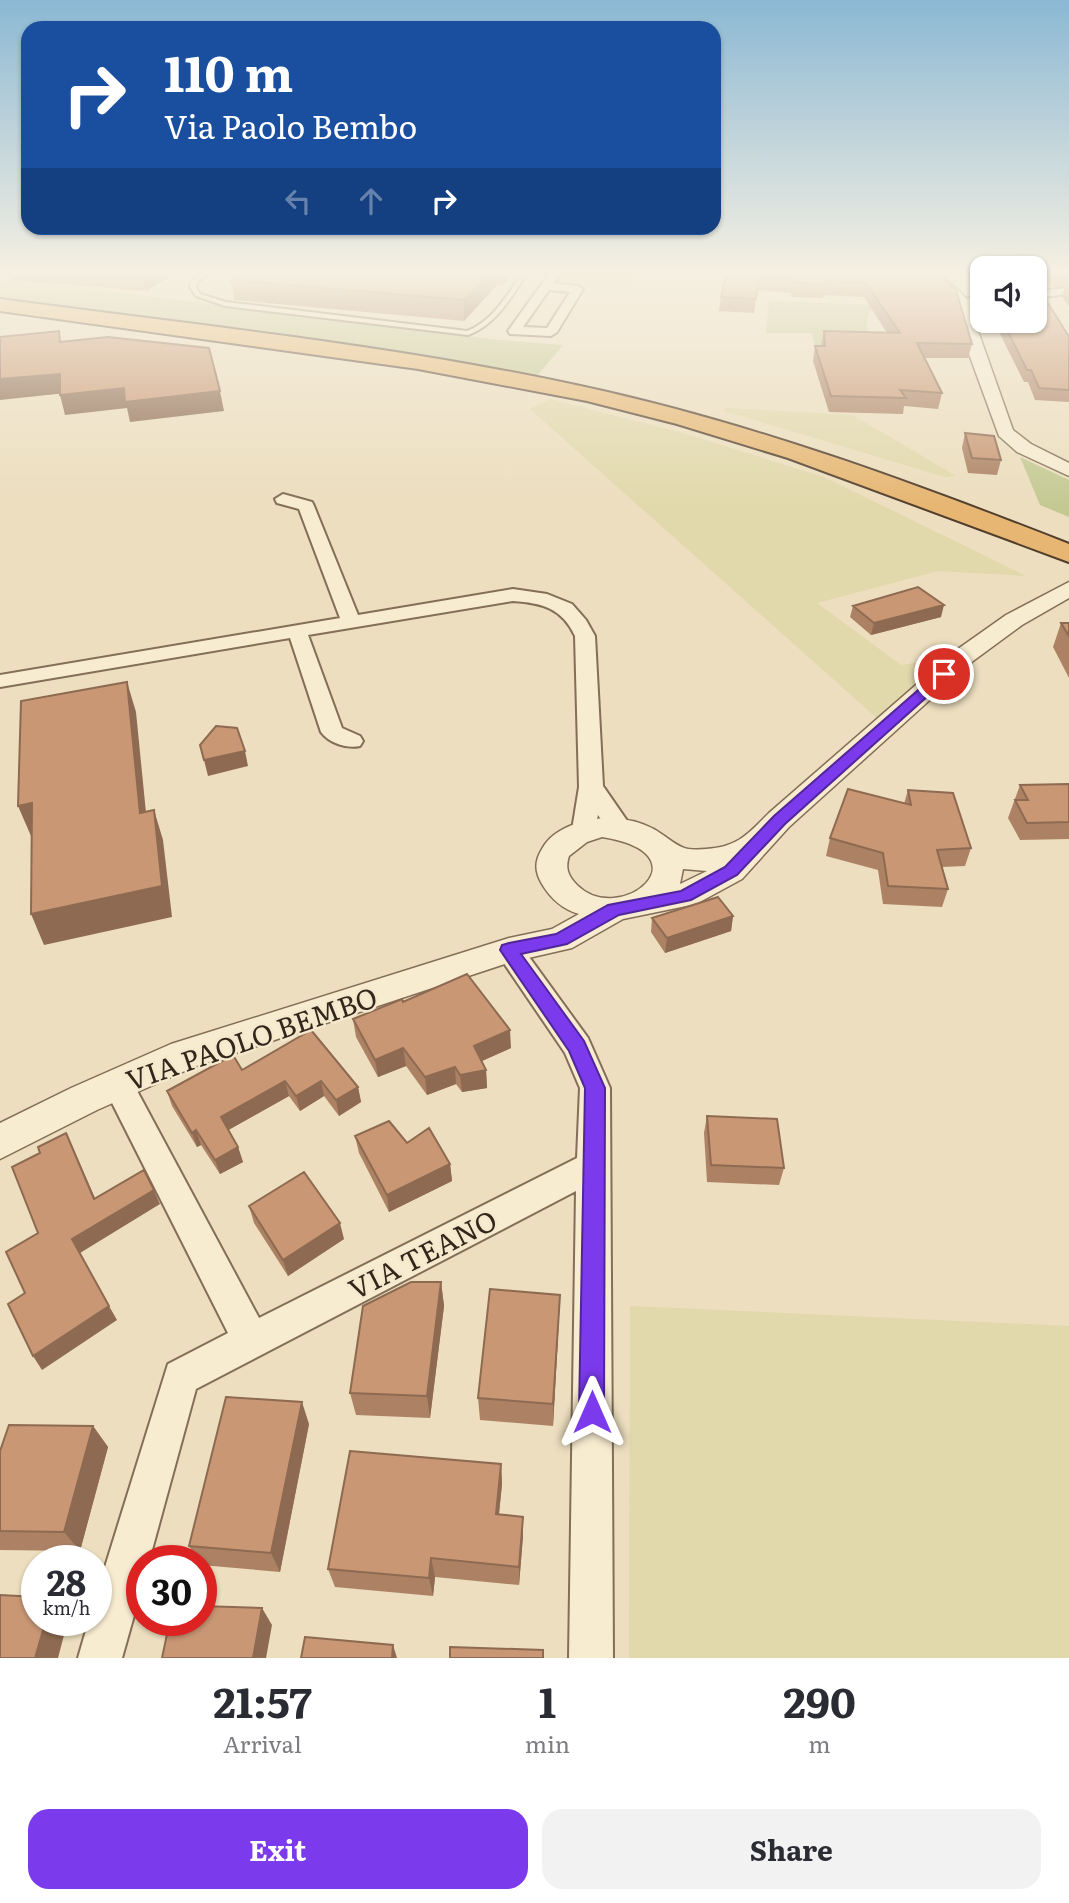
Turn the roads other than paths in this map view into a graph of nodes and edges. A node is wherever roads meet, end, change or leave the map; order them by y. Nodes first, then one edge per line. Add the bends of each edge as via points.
1 (337, 351) edge
2 (975, 351) edge
3 (1069, 470) edge
4 (283, 499) dead end
5 (1069, 554) edge
6 (1065, 591) edge
7 (351, 622) junction
8 (298, 631) junction
9 (0, 681) edge
10 (352, 740) dead end
11 (591, 787) junction
12 (620, 828) junction
13 (584, 830) junction
14 (751, 848) junction
15 (664, 853) junction
16 (570, 897) junction
17 (648, 901) junction
18 (614, 909) junction
19 (509, 950) junction
20 (117, 1083) junction
21 (0, 1142) edge
22 (593, 1166) junction
23 (251, 1340) junction
24 (100, 1658) edge
25 (591, 1658) edge

1 - 5 highway via 509,378 628,403 752,437 945,504
2 - 3 street via 1005,432 1024,448
4 - 7 street via 306,506
6 - 14 street, VIA PAOLO BEMBO via 964,656
7 - 8 street
7 - 11 street via 513,595 543,598 568,608 585,636
8 - 9 street
8 - 10 street via 332,732
11 - 12 street
11 - 13 street
12 - 13 street, VIA PAOLO BEMBO
12 - 15 street, VIA PAOLO BEMBO via 638,832
13 - 16 street via 569,837 551,859 558,886
14 - 15 street, VIA PAOLO BEMBO via 717,860 688,861
14 - 17 street, VIA PAOLO BEMBO via 731,871 685,896
15 - 17 street via 669,874 666,884
16 - 18 street, VIA PAOLO BEMBO
16 - 19 street, VIA PAOLO BEMBO via 548,924
17 - 18 street, VIA PAOLO BEMBO
18 - 19 street, VIA PAOLO BEMBO via 560,939
19 - 20 street, VIA PAOLO BEMBO via 184,1055
19 - 22 street via 577,1047 595,1088
20 - 21 street, VIA PAOLO BEMBO
20 - 23 street
22 - 23 street, VIA TEANO
22 - 25 street
23 - 24 street, VIA TEANO via 181,1377

